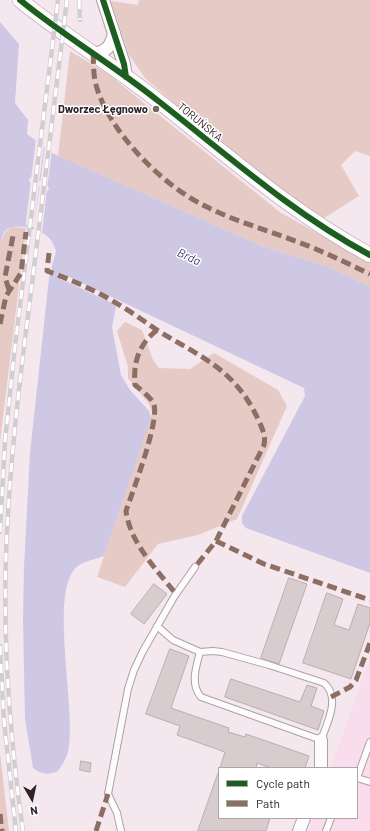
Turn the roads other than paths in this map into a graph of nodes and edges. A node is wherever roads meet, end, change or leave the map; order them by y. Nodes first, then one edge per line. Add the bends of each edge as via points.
1 (20, 0) edge
2 (103, 0) edge
3 (114, 33) junction
4 (93, 54) junction
5 (126, 77) junction
6 (370, 255) edge
7 (195, 567) dead end
8 (157, 626) junction
9 (200, 652) junction
10 (321, 740) junction
11 (370, 742) edge
12 (321, 767) edge
13 (358, 775) edge
14 (358, 778) edge
15 (370, 782) edge
16 (304, 819) edge
17 (331, 819) edge
18 (120, 831) edge
19 (299, 831) edge
20 (326, 831) edge

1 - 4 street, TORUŃSKA via 58,31
2 - 3 street
3 - 4 street via 109,48 102,53
3 - 5 street
4 - 5 street, TORUŃSKA
5 - 6 street, TORUŃSKA via 286,202
7 - 8 lane
8 - 9 lane via 173,640
8 - 18 lane via 134,670 128,689 108,794 117,813
9 - 10 lane via 194,680 195,688 201,697
9 - 10 lane via 222,652 324,683 331,692 331,708
10 - 12 street
11 - 13 lane
14 - 15 lane
16 - 19 street
17 - 20 lane

